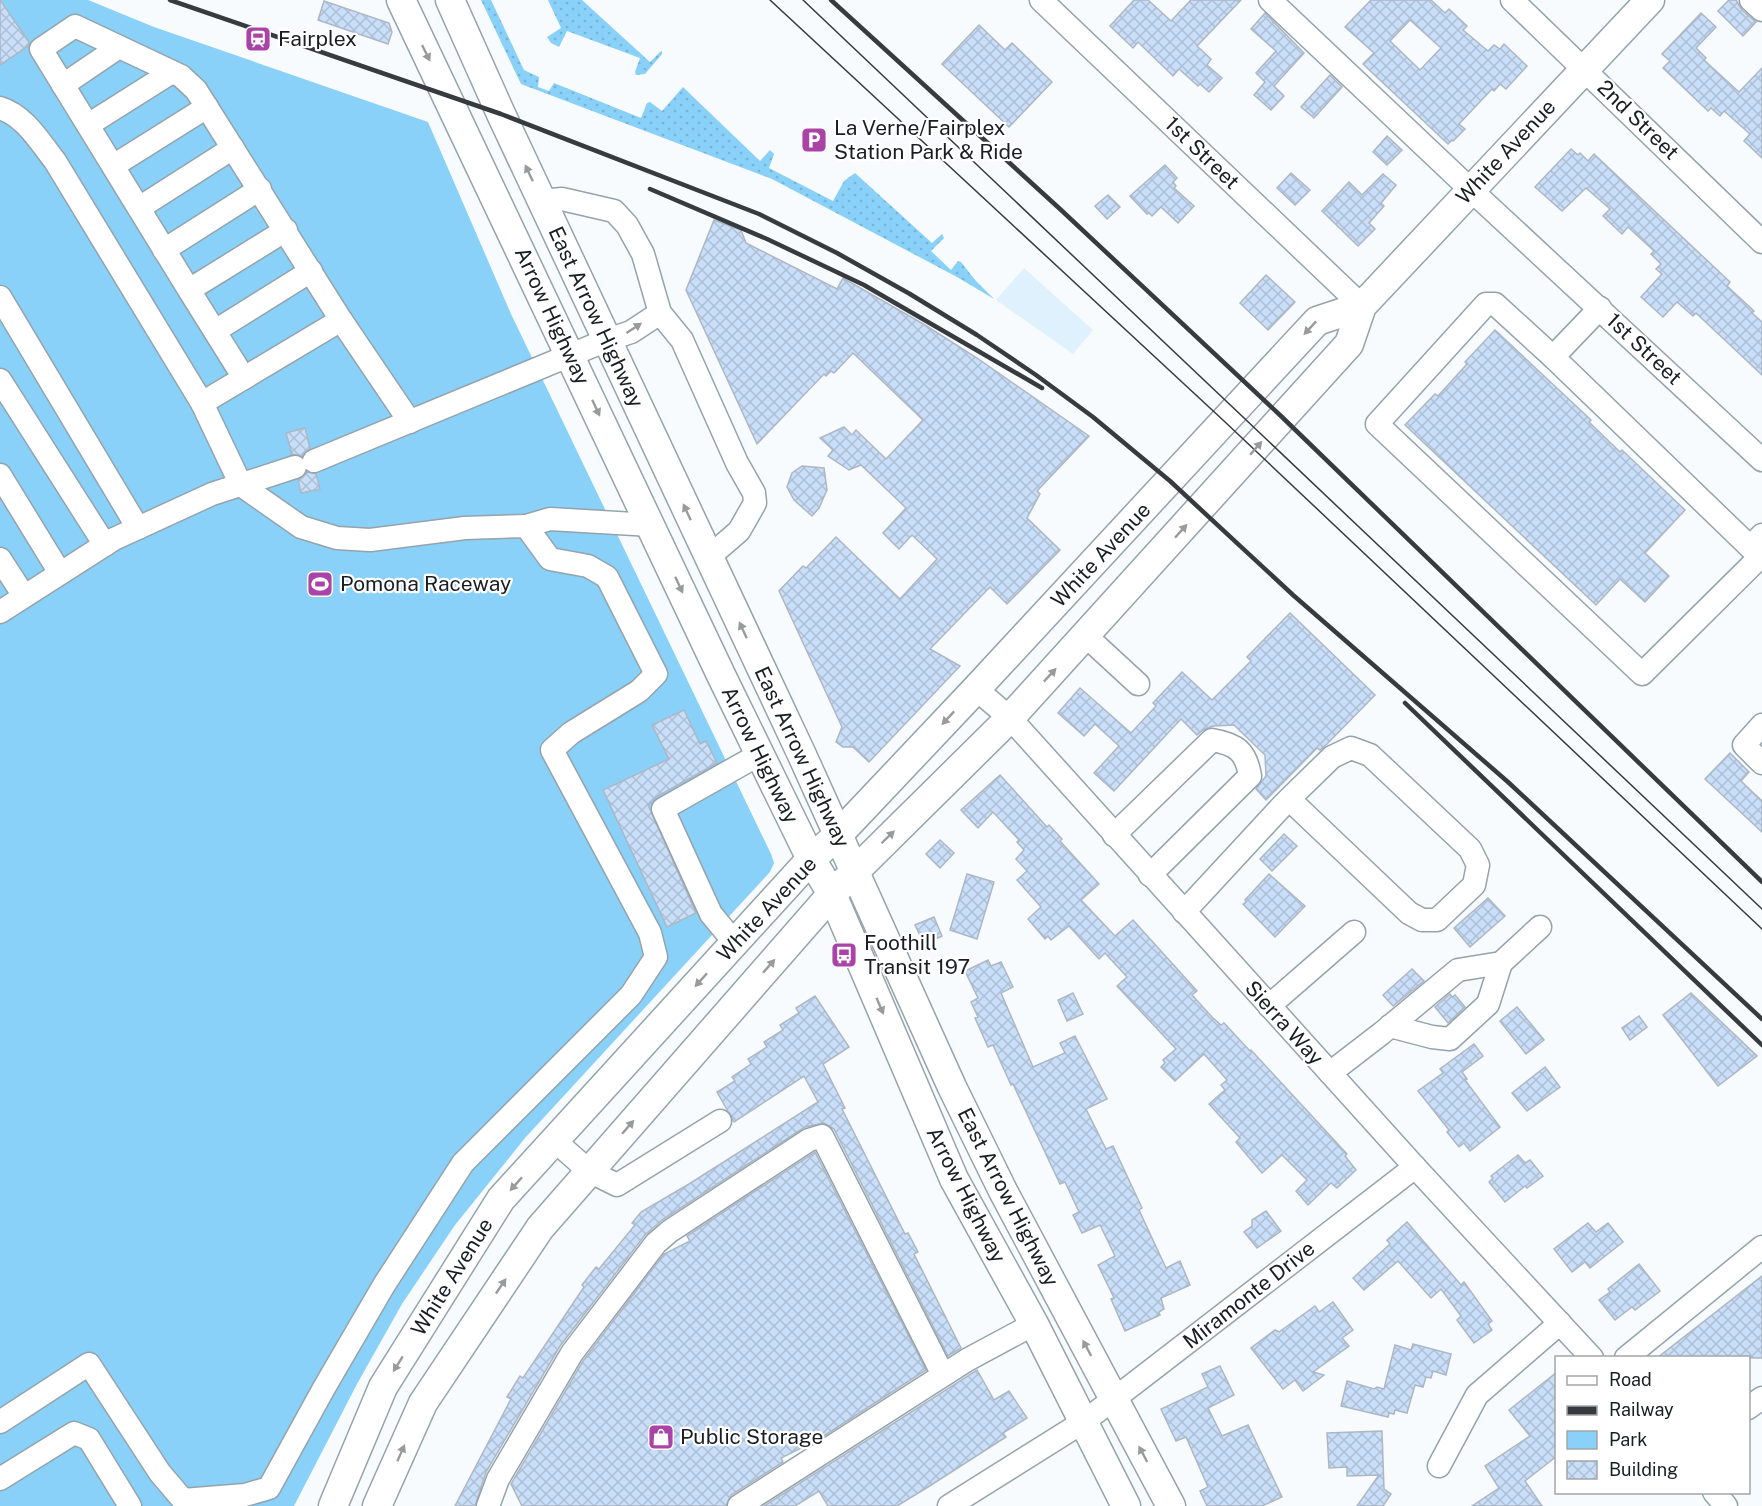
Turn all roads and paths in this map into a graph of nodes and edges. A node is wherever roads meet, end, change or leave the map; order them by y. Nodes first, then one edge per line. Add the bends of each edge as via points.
1 (401, 0) edge
2 (450, 0) edge
3 (1041, 0) edge
4 (1270, 0) edge
5 (1512, 0) edge
6 (1650, 0) edge
7 (1751, 0) edge
8 (1762, 10) edge
9 (119, 47) junction
10 (1585, 68) junction
11 (172, 72) junction
12 (63, 85) junction
13 (207, 107) junction
14 (0, 108) edge
15 (88, 125) junction
16 (233, 148) junction
17 (113, 166) junction
18 (260, 189) junction
19 (1471, 190) junction
20 (542, 201) junction
21 (139, 208) junction
22 (286, 230) junction
23 (1762, 242) edge
24 (164, 250) junction
25 (311, 271) junction
26 (189, 290) junction
27 (0, 297) edge
28 (1362, 306) junction
29 (1600, 308) junction
30 (660, 313) junction
31 (341, 320) junction
32 (215, 331) junction
33 (607, 340) junction
34 (571, 356) junction
35 (1553, 357) junction
36 (244, 378) junction
37 (0, 380) edge
38 (201, 403) junction
39 (410, 422) junction
40 (1762, 460) edge
41 (0, 475) edge
42 (241, 485) junction
43 (651, 525) junction
44 (526, 526) junction
45 (138, 528) junction
46 (1756, 541) edge
47 (105, 545) junction
48 (709, 557) junction
49 (0, 559) edge
50 (60, 573) junction
51 (24, 596) junction
52 (0, 612) edge
53 (1086, 636) junction
54 (1138, 684) dead end
55 (976, 689) junction
56 (1010, 718) junction
57 (1762, 725) edge
58 (760, 754) junction
59 (1762, 763) edge
60 (1289, 799) junction
61 (838, 835) junction
62 (1114, 835) junction
63 (811, 859) junction
64 (854, 871) junction
65 (1150, 875) junction
66 (832, 894) junction
67 (1184, 912) junction
68 (1540, 927) dead end
69 (1354, 932) dead end
70 (735, 943) junction
71 (1501, 963) junction
72 (1269, 1006) junction
73 (1390, 1026) junction
74 (1330, 1073) junction
75 (720, 1121) dead end
76 (555, 1141) junction
77 (1415, 1167) junction
78 (589, 1172) junction
79 (1762, 1247) edge
80 (1560, 1323) junction
81 (1034, 1324) junction
82 (1590, 1356) edge
83 (1628, 1356) edge
84 (944, 1375) junction
85 (1762, 1398) edge
86 (1114, 1399) junction
87 (1750, 1407) edge
88 (0, 1422) edge
89 (1083, 1422) junction
90 (1439, 1466) dead end
91 (0, 1479) edge
92 (1716, 1494) edge
93 (130, 1506) edge
94 (333, 1506) edge
95 (377, 1506) edge
96 (488, 1506) edge
97 (739, 1506) edge
98 (949, 1506) edge
99 (1126, 1506) edge
100 (1171, 1506) edge
101 (1726, 1506) edge

1 -> 34 main road, Arrow Highway
20 -> 2 main road, East Arrow Highway
3 - 28 street, 1st Street
4 - 19 street, 1st Street
5 - 10 street, 2nd Street
6 - 10 main road, White Avenue
7 - 8 street
9 - 11 street
9 - 12 street
9 - 12 street via 75,26 41,49
10 - 19 main road, White Avenue
10 - 23 street, 2nd Street
11 - 13 street via 196,90
11 - 15 street
12 - 15 street
13 - 16 street
13 - 17 street
14 - 38 street via 9,111 33,133 55,161
15 - 17 street
16 - 18 street
16 - 21 street
17 - 21 street
18 - 22 street
18 - 24 street
19 - 28 main road, White Avenue
19 - 29 street, 1st Street
20 - 30 street via 562,199 614,211 643,254
20 - 33 main road, East Arrow Highway
21 - 24 street
22 - 25 street
22 - 26 street
24 - 26 street
25 - 31 street
25 - 32 street
26 - 32 street
27 - 45 street
53 -> 28 main road, White Avenue via 1349,344
28 -> 55 main road, White Avenue via 1317,321
29 - 35 street
29 - 40 street, 1st Street
33 -> 30 street via 631,332
30 - 48 street via 682,340 736,463 754,493 755,503 739,531
31 - 36 street
31 - 39 street
32 - 36 street
33 - 34 street
48 -> 33 main road, East Arrow Highway
34 - 39 street
34 -> 43 main road, Arrow Highway
35 - 46 street
35 - 46 street via 1495,304 1486,303 1377,424 1642,674 1760,557
36 - 38 street
37 - 47 street
38 - 42 street
39 - 42 street
41 - 50 street
42 - 44 street via 301,527 337,537 370,540 465,528
42 - 45 street
43 - 44 street via 550,519
43 -> 58 main road, Arrow Highway
44 - 88 street via 550,559 588,566 607,577 656,674 639,691 571,733 552,750 650,933 656,957 631,995 463,1163 384,1285 268,1488 183,1500 160,1473 89,1364
45 - 47 street
47 - 50 street
61 -> 48 main road, East Arrow Highway
49 - 51 street
50 - 51 street
51 - 52 street
53 - 54 street
56 -> 53 main road, White Avenue
55 - 56 street, Sierra Way
55 -> 61 main road, White Avenue
56 - 62 street, Sierra Way
64 -> 56 main road, White Avenue
57 - 59 street via 1744,745
58 - 63 main road, Arrow Highway
58 - 70 street via 663,809 711,914
60 - 60 street via 1332,757 1351,748 1370,755 1470,849 1478,865 1474,885 1437,920 1422,920 1409,913
60 - 67 street
61 - 63 main road, White Avenue
61 - 64 main road, East Arrow Highway
62 - 65 street, Sierra Way
62 - 65 street via 1212,740 1227,742 1239,750 1248,762 1250,776
63 - 66 main road, Arrow Highway
63 - 70 main road, White Avenue
64 - 66 main road, White Avenue
86 -> 64 main road, East Arrow Highway via 1002,1191
65 - 67 street, Sierra Way
78 -> 66 main road, White Avenue
66 -> 81 main road, Arrow Highway via 954,1179
67 - 72 street, Sierra Way
68 - 71 street
69 - 72 street
70 -> 76 main road, White Avenue
71 - 73 street via 1458,970
71 - 73 street via 1488,1004 1450,1039
72 - 74 street, Sierra Way
73 - 74 street
74 - 77 street, Sierra Way
75 - 78 street via 617,1185
76 - 78 street
76 -> 94 main road, White Avenue via 501,1199 383,1387
77 - 80 street, Sierra Way
77 - 86 street, Miramonte Drive
95 -> 78 main road, White Avenue via 423,1403 540,1228
79 - 83 street
80 - 82 street, Sierra Way
80 - 90 street via 1478,1395
81 - 84 street
81 - 89 main road, Arrow Highway
84 - 96 street via 822,1136 809,1140 656,1243 572,1353 498,1479
84 - 97 street
85 - 87 street
86 - 89 street, Miramonte Drive
100 -> 86 main road, East Arrow Highway
89 - 98 street, Miramonte Drive
89 - 99 main road, Arrow Highway
91 - 93 street via 74,1433 89,1439
92 - 101 street

